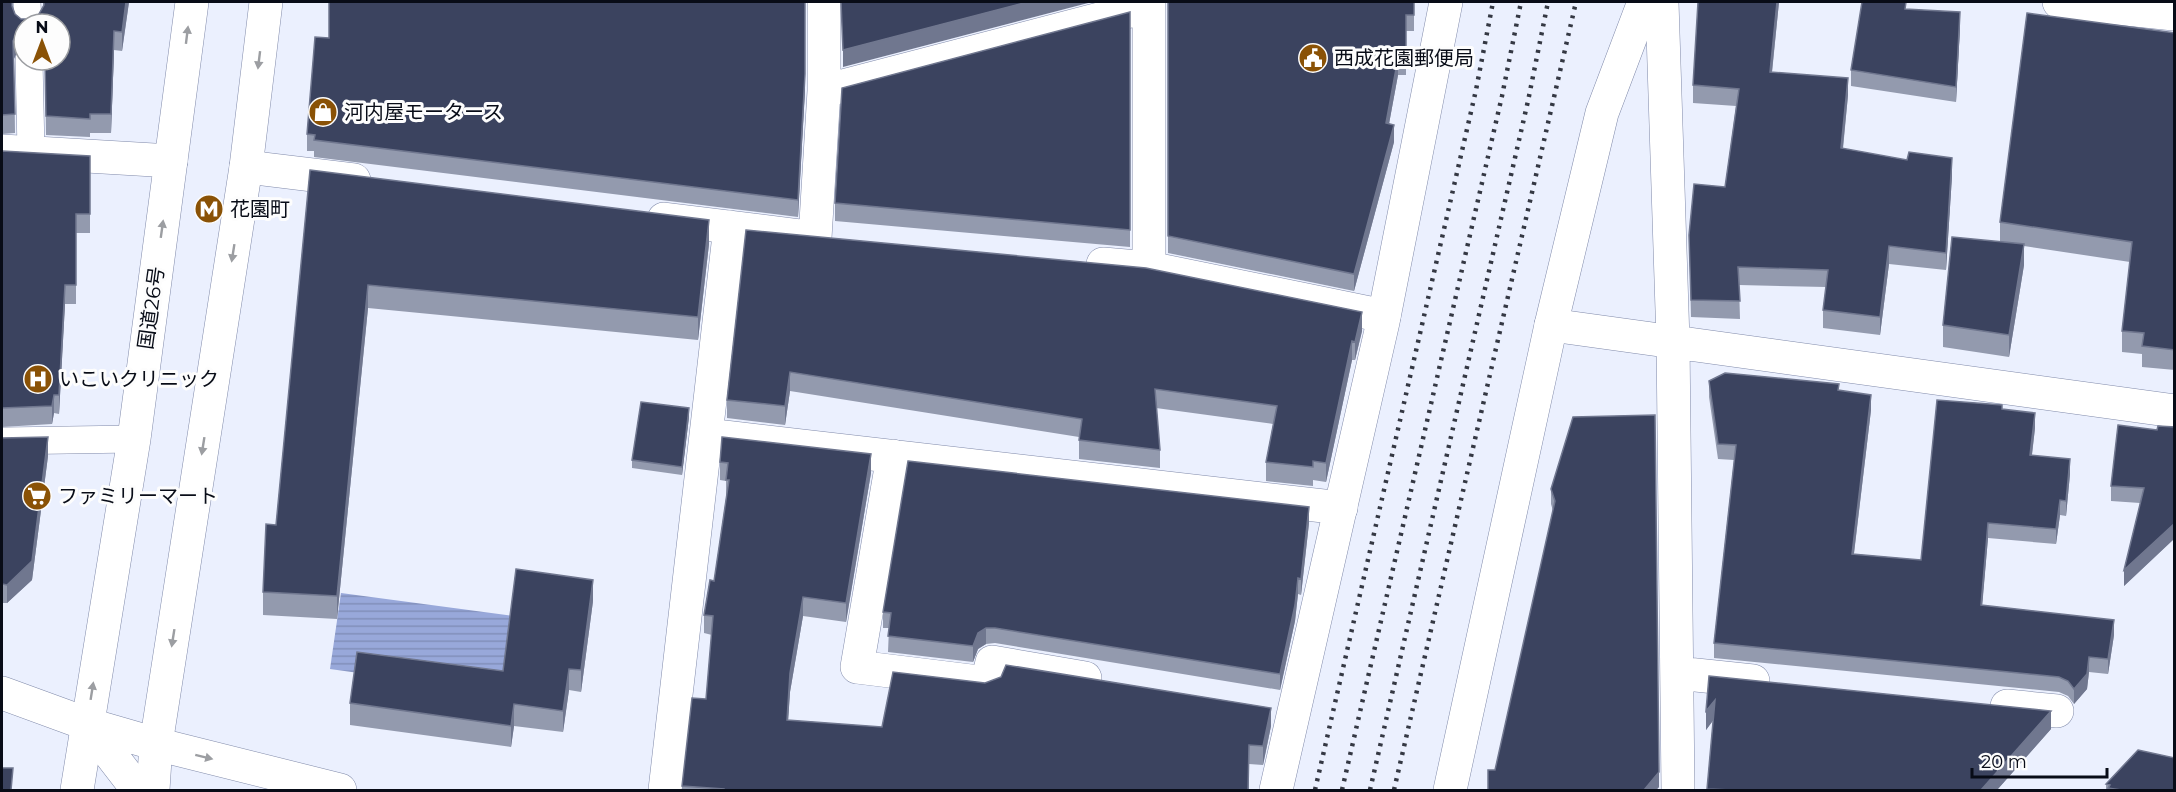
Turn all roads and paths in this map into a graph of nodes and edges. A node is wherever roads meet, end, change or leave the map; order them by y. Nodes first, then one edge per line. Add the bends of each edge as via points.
1 (192, 2) edge
2 (266, 2) edge
3 (824, 2) edge
4 (1446, 2) edge
5 (1644, 2) edge
6 (1662, 2) edge
7 (2059, 2) edge
8 (1149, 4) edge
9 (2175, 14) edge
10 (27, 72) edge
11 (824, 91) junction
12 (16, 151) edge
13 (171, 161) junction
14 (246, 167) junction
15 (384, 184) edge
16 (634, 215) edge
17 (730, 227) junction
18 (814, 238) junction
19 (850, 241) edge
20 (1077, 262) edge
21 (1149, 268) junction
22 (1384, 316) junction
23 (1551, 325) junction
24 (1673, 341) junction
25 (2175, 411) edge
26 (707, 435) junction
27 (134, 439) junction
28 (2, 441) edge
29 (893, 456) junction
30 (1341, 508) junction
31 (1677, 673) junction
32 (1109, 682) edge
33 (1784, 684) edge
34 (2, 693) edge
35 (1974, 703) edge
36 (1260, 706) edge
37 (1294, 711) junction
38 (2058, 711) dead end
39 (87, 724) junction
40 (156, 744) junction
41 (77, 790) edge
42 (138, 790) edge
43 (153, 790) edge
44 (340, 790) edge
45 (665, 790) edge
46 (1276, 790) edge
47 (1450, 790) edge
48 (1677, 790) edge

13 -> 1 main road, 国道26号
2 -> 14 main road
3 - 11 main road
4 - 22 main road
5 - 23 main road via 1602,113
6 - 24 main road
7 - 9 main road
8 - 11 main road
8 - 21 main road
10 - 12 lane
11 - 18 main road
12 - 13 main road
27 -> 13 main road, 国道26号
14 - 15 main road
14 -> 40 main road
16 - 17 main road
17 - 18 main road
17 - 26 main road
18 - 19 main road
20 - 21 main road
21 - 22 main road
22 - 30 main road
23 - 24 main road
23 - 47 main road
24 - 25 main road
24 - 31 main road
26 - 29 main road
26 - 45 main road
27 - 28 lane
39 -> 27 main road, 国道26号
29 - 30 main road
29 - 32 main road via 857,667 987,683 992,662
30 - 37 main road
31 - 33 main road
31 - 48 main road
34 - 39 main road
35 - 38 main road
36 - 37 main road
37 - 46 main road
39 - 40 main road
39 - 41 main road, 国道26号
39 - 42 main road
40 - 43 main road
40 -> 44 main road

